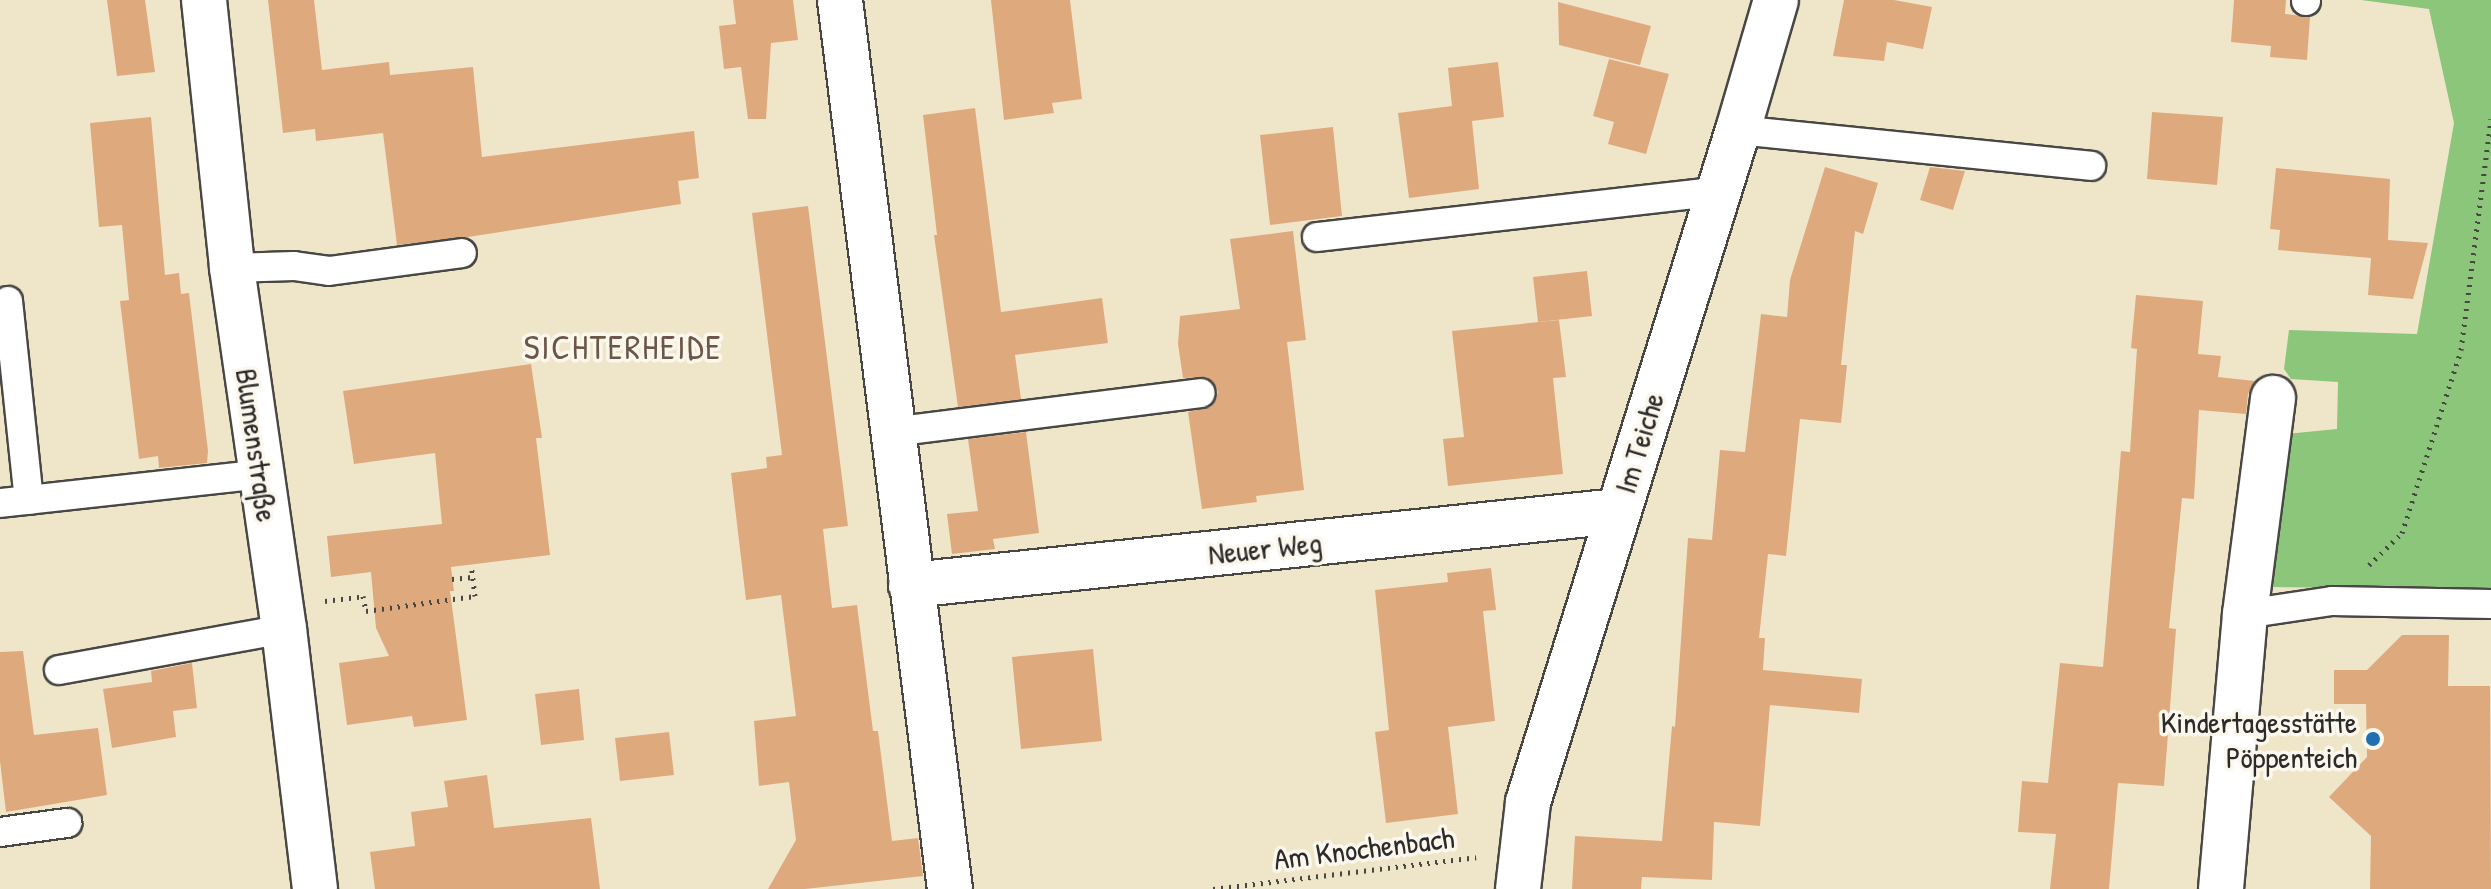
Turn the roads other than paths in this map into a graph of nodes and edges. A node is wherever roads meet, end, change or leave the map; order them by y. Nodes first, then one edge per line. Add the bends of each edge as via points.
1 (204, 0) edge
2 (840, 0) edge
3 (1776, 0) edge
4 (1738, 130) junction
5 (2091, 166) dead end
6 (1719, 191) junction
7 (1317, 237) dead end
8 (462, 253) dead end
9 (232, 268) junction
10 (8, 301) dead end
11 (1201, 393) dead end
12 (2273, 398) dead end
13 (892, 432) junction
14 (261, 474) junction
15 (29, 500) junction
16 (0, 503) edge
17 (1618, 511) junction
18 (911, 585) junction
19 (2491, 604) edge
20 (2245, 614) junction
21 (282, 618) junction
22 (59, 670) dead end
23 (67, 823) dead end
24 (0, 832) edge
25 (1520, 870) edge
26 (315, 889) edge
27 (950, 889) edge
28 (2221, 889) edge

1 - 9 street, Blumenstraße
2 - 13 street
3 - 4 street, Im Teiche
4 - 5 lane
4 - 6 street, Im Teiche
6 - 7 lane
6 - 17 street, Im Teiche
8 - 9 lane via 329,271
9 - 14 street, Blumenstraße
10 - 15 lane
11 - 13 lane
12 - 20 street
13 - 18 street
14 - 15 lane
14 - 21 street, Blumenstraße
15 - 16 lane
17 - 18 street, Neuer Weg
17 - 25 street, Im Teiche via 1528,802
18 - 27 street
19 - 20 lane via 2332,601
20 - 28 street
21 - 22 lane
21 - 26 street, Blumenstraße
23 - 24 lane

